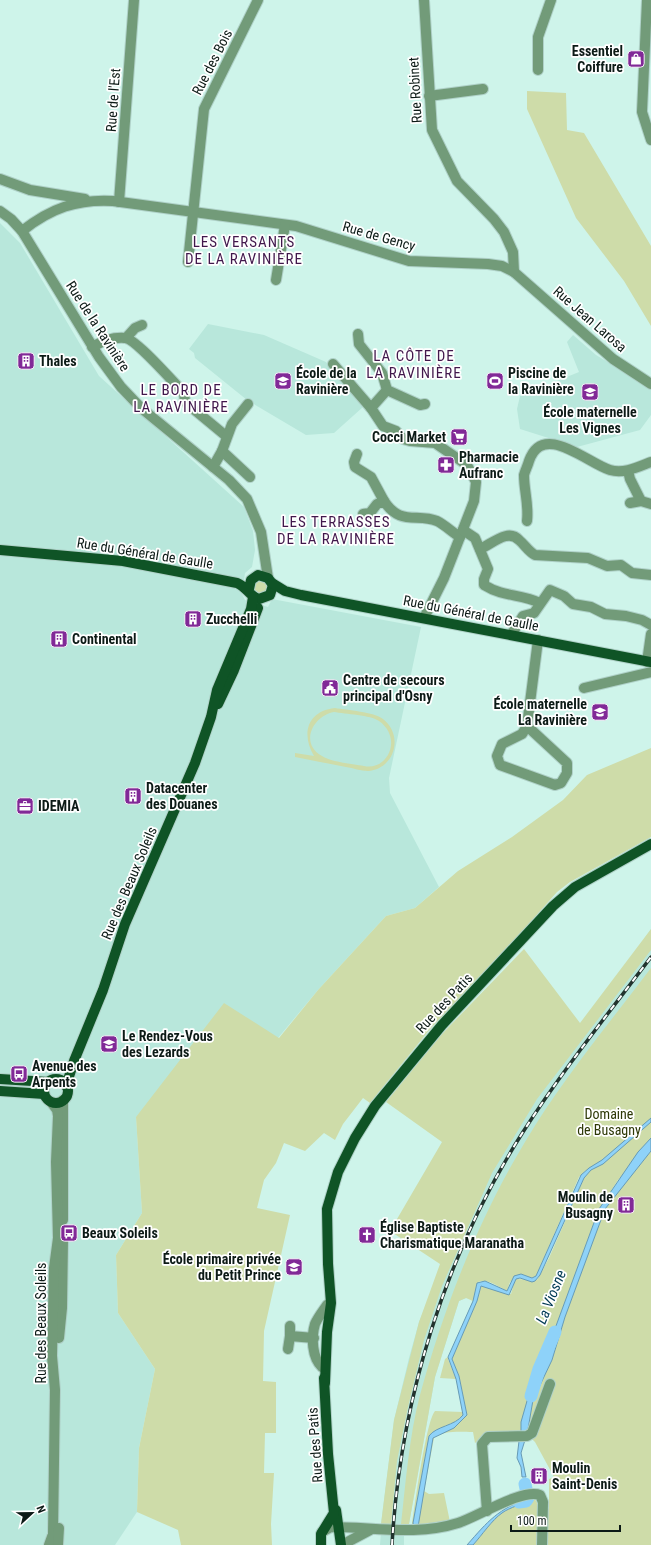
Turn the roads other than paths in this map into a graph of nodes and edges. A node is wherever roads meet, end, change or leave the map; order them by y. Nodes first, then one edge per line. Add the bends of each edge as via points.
1 (134, 0) edge
2 (258, 0) edge
3 (424, 0) edge
4 (551, 0) edge
5 (647, 0) edge
6 (538, 70) dead end
7 (483, 89) dead end
8 (429, 96) junction
9 (647, 98) edge
10 (651, 140) edge
11 (0, 179) edge
12 (62, 195) junction
13 (91, 200) junction
14 (119, 202) junction
15 (62, 208) junction
16 (0, 211) edge
17 (193, 212) junction
18 (285, 224) junction
19 (22, 231) junction
20 (188, 262) dead end
21 (514, 272) junction
22 (276, 280) dead end
23 (142, 325) dead end
24 (358, 334) dead end
25 (126, 338) junction
26 (92, 347) junction
27 (332, 364) dead end
28 (651, 384) edge
29 (387, 390) junction
30 (248, 404) dead end
31 (425, 404) dead end
32 (371, 408) junction
33 (226, 436) junction
34 (222, 451) junction
35 (357, 454) dead end
36 (651, 462) edge
37 (213, 467) junction
38 (628, 471) junction
39 (250, 477) dead end
40 (384, 501) junction
41 (641, 501) junction
42 (630, 503) dead end
43 (651, 504) edge
44 (363, 514) dead end
45 (527, 521) dead end
46 (461, 534) junction
47 (480, 549) junction
48 (0, 550) edge
49 (265, 558) junction
50 (651, 575) edge
51 (270, 580) junction
52 (257, 589) junction
53 (285, 591) junction
54 (540, 603) junction
55 (424, 618) junction
56 (651, 625) edge
57 (651, 634) edge
58 (511, 635) junction
59 (538, 640) junction
60 (649, 662) edge
61 (651, 672) edge
62 (584, 688) dead end
63 (527, 726) junction
64 (651, 844) edge
65 (74, 1061) junction
66 (0, 1079) edge
67 (52, 1081) junction
68 (66, 1086) junction
69 (0, 1091) edge
70 (44, 1094) junction
71 (64, 1100) junction
72 (51, 1102) junction
73 (329, 1291) junction
74 (328, 1305) junction
75 (290, 1326) dead end
76 (290, 1336) junction
77 (314, 1338) junction
78 (288, 1349) dead end
79 (322, 1367) junction
80 (325, 1383) junction
81 (550, 1384) dead end
82 (334, 1504) junction
83 (487, 1512) junction
84 (339, 1527) junction
85 (372, 1529) junction
86 (322, 1532) junction
87 (49, 1545) edge
88 (58, 1545) edge
89 (320, 1545) edge
90 (341, 1545) edge
91 (542, 1545) edge

1 - 14 street, Rue de l'Est
2 - 17 street, Rue des Bois via 204,108
3 - 8 street, Rue Robinet
4 - 6 street via 538,37
5 - 9 street
7 - 8 street
8 - 21 street, Rue Robinet via 431,126 435,139 457,181 504,232 513,252
9 - 10 street via 642,112
11 - 12 street, Rue de Gency via 30,190
12 - 13 street, Rue de Gency
12 - 15 street
13 - 14 street, Rue de Gency
13 - 15 street, Rue de Gency
14 - 17 street, Rue de Gency
15 - 19 street, Rue de Gency via 47,214
16 - 19 street, Rue de la Ravinière
17 - 18 street, Rue de Gency
17 - 20 street
18 - 21 street, Rue de Gency via 409,261 488,264 502,266
18 - 22 street
19 - 26 street, Rue de la Ravinière
21 - 28 street, Rue Jean Larosa via 613,359
23 - 25 street via 135,328
24 - 29 street via 359,344 382,373
25 - 26 street via 108,338
25 - 33 street via 140,348 184,393 185,402
26 - 37 street, Rue de la Ravinière via 134,402
27 - 32 street
29 - 31 street via 420,405
29 - 32 street
30 - 33 street
32 - 46 street via 383,426 396,431 403,438 410,441 435,442 467,465 476,482 474,501
33 - 34 street
34 - 37 street
34 - 39 street
35 - 40 street via 355,467 371,477
36 - 38 street
37 - 49 street, Rue de la Ravinière via 234,484 250,504 262,532
38 - 41 street
38 - 45 street via 610,470 568,448 552,444 538,448 531,455 524,474
40 - 44 street via 376,504 370,513
40 - 46 street via 404,518 436,521
41 - 42 street
41 - 43 street
46 - 47 street via 476,538
46 - 55 street via 444,578
47 - 50 street via 502,536 511,535 518,538 529,552 535,555 588,558 607,566 621,565 632,573
47 - 54 street via 488,569 484,585 496,593 532,599
48 - 52 main road, Rue du Général de Gaulle via 123,561
49 - 51 street, Rue de la Ravinière
49 - 52 street
51 - 52 main road, Rue des Beaux Soleils
51 - 52 main road, Rue du Général de Gaulle via 264,575
51 - 53 main road, Rue du Général de Gaulle
52 - 53 main road
52 - 65 main road, Rue des Beaux Soleils via 176,810 148,867 125,924 98,1005
53 - 55 main road, Rue du Général de Gaulle
54 - 56 street via 550,590 564,596 573,604 591,607 605,614 642,620
54 - 58 street via 534,613 523,616
55 - 58 main road, Rue du Général de Gaulle
57 - 60 street
58 - 59 main road, Rue du Général de Gaulle
59 - 60 main road, Rue du Général de Gaulle
59 - 63 street
61 - 62 street
63 - 63 street via 566,763 567,773 561,783 555,785 500,765 497,756 502,744 522,734
64 - 73 main road, Rue des Patis via 568,892 442,1025 375,1106 343,1159 327,1209
65 - 67 main road, Rue des Beaux Soleils via 64,1073
65 - 68 main road, Rue des Beaux Soleils
66 - 67 main road
67 - 68 main road via 61,1080
67 - 70 main road via 44,1089
68 - 71 main road via 68,1093
69 - 70 main road
70 - 72 main road
71 - 72 main road
71 - 88 street, Rue des Beaux Soleils
72 - 87 street, Rue des Beaux Soleils via 58,1113 58,1231 54,1268 52,1350 55,1390 53,1534
73 - 74 main road, Rue des Patis
73 - 80 main road, Rue des Patis via 331,1308 327,1332
74 - 77 street via 315,1325
74 - 79 main road, Rue des Patis via 322,1328
75 - 76 street
76 - 77 street
76 - 78 street
77 - 79 street via 314,1352
79 - 80 main road, Rue des Patis
80 - 82 main road, Rue des Patis via 328,1454
81 - 83 street via 533,1430 523,1436 488,1437 482,1444
82 - 84 main road, Rue des Patis
82 - 86 main road, Rue des Patis via 334,1515
83 - 85 street via 458,1523 419,1531
83 - 91 street via 527,1495 540,1495 543,1502
84 - 85 street
84 - 86 street via 329,1527
84 - 90 main road, Rue des Patis
85 - 90 street
86 - 89 main road, Rue des Patis

